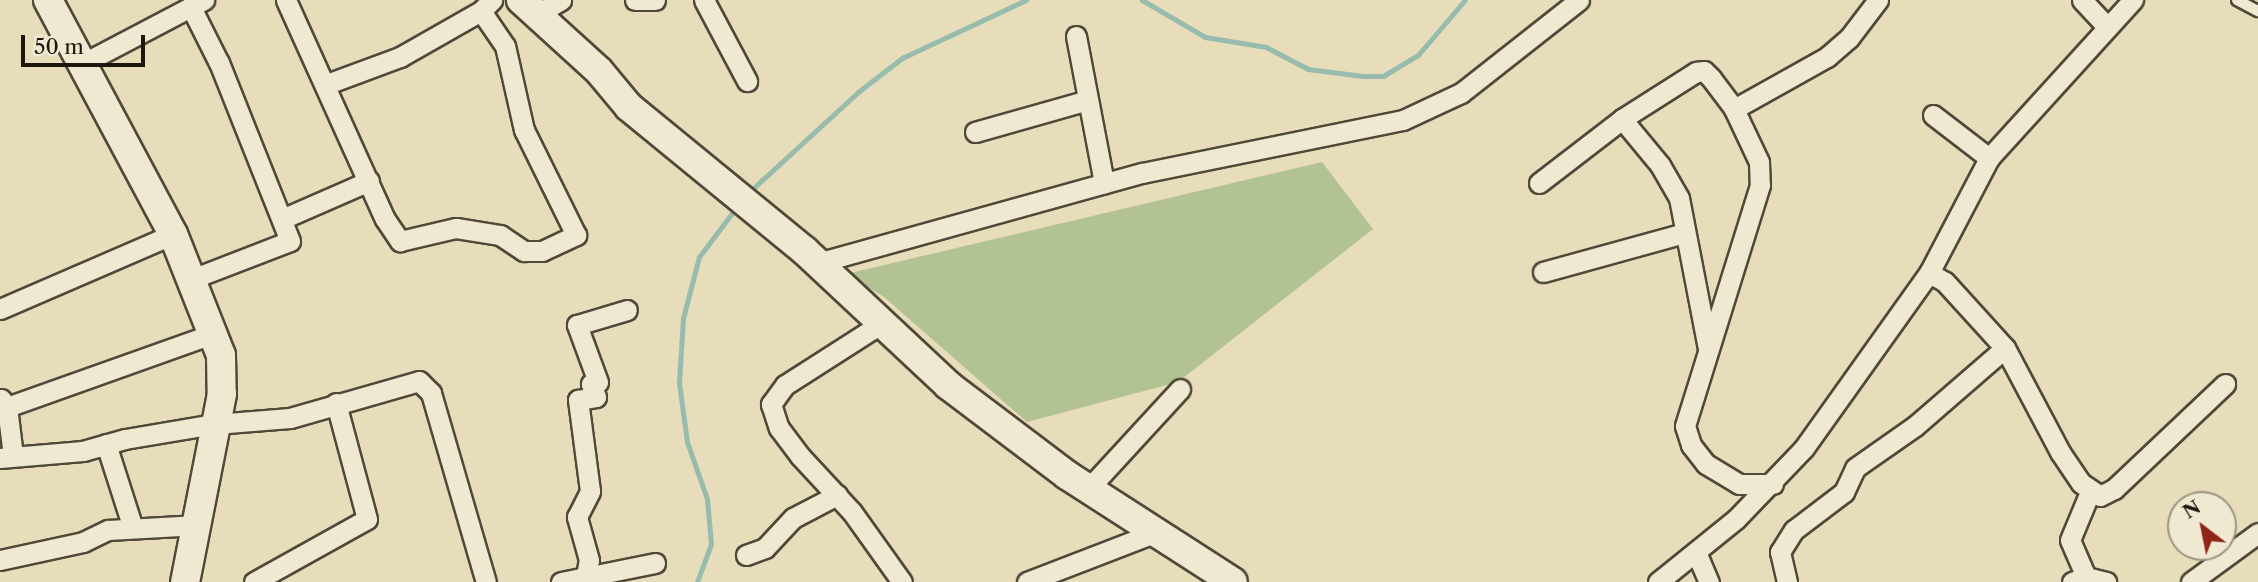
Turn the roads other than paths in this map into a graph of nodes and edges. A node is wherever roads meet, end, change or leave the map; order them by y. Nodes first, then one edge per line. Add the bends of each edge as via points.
1 (48, 0) edge
2 (286, 0) edge
3 (635, 0) edge
4 (655, 0) edge
5 (704, 0) edge
6 (1579, 0) edge
7 (1878, 0) edge
8 (2082, 0) edge
9 (2133, 0) edge
10 (2237, 0) edge
11 (200, 2) edge
12 (539, 5) edge
13 (487, 6) edge
14 (2258, 12) edge
15 (2106, 26) junction
16 (1076, 36) dead end
17 (82, 64) junction
18 (747, 81) dead end
19 (327, 85) junction
20 (1088, 100) junction
21 (1734, 109) junction
22 (1933, 115) dead end
23 (1622, 119) junction
24 (975, 132) dead end
25 (1989, 158) junction
26 (369, 181) junction
27 (1104, 183) junction
28 (1539, 183) dead end
29 (282, 219) junction
30 (1685, 233) junction
31 (173, 234) junction
32 (817, 263) junction
33 (1543, 272) dead end
34 (1929, 273) junction
35 (189, 281) junction
36 (0, 309) edge
37 (627, 310) dead end
38 (882, 323) junction
39 (215, 333) junction
40 (2005, 348) junction
41 (1709, 350) junction
42 (2225, 384) dead end
43 (1180, 389) dead end
44 (4, 403) edge
45 (336, 404) junction
46 (215, 424) junction
47 (106, 444) junction
48 (7, 457) edge
49 (1773, 484) junction
50 (1090, 487) junction
51 (2090, 492) junction
52 (837, 495) junction
53 (198, 525) junction
54 (133, 528) junction
55 (1154, 533) junction
56 (2258, 533) edge
57 (1696, 552) junction
58 (747, 555) dead end
59 (0, 560) edge
60 (654, 563) dead end
61 (586, 575) junction
62 (2079, 579) edge
63 (185, 582) edge
64 (254, 582) edge
65 (486, 582) edge
66 (561, 582) edge
67 (902, 582) edge
68 (1027, 582) edge
69 (1234, 582) edge
70 (1657, 582) edge
71 (1709, 582) edge
72 (1787, 582) edge
73 (2106, 582) edge
74 (2191, 582) edge

1 - 17 street
2 - 19 street
3 - 4 street
5 - 18 street
6 - 27 street via 1461,93 1403,120
7 - 21 street via 1849,38 1827,57
8 - 15 street
9 - 15 street
10 - 14 lane
11 - 17 street
11 - 29 street via 219,63
12 - 32 street via 629,107 725,181
13 - 19 street via 400,57
13 - 26 street via 505,46 524,130 576,235 542,251 524,251 500,234 456,228 400,241
15 - 25 street
16 - 20 street
17 - 31 street
19 - 26 street
20 - 24 street
20 - 27 street
21 - 23 street via 1703,71
21 - 41 street via 1759,162 1760,186
22 - 25 street
23 - 28 street
23 - 30 street via 1670,180
25 - 34 street
26 - 29 street
27 - 32 street
29 - 35 street via 290,241 281,248
30 - 33 street
30 - 41 street
31 - 35 street
31 - 36 street
32 - 38 street
34 - 40 street via 1945,282
34 - 49 street via 1849,390
35 - 39 street
37 - 61 street via 577,325 597,382 591,384 596,397 578,400 590,491 577,517 589,560
38 - 50 street via 948,385
38 - 52 street via 785,385 771,404 779,428
39 - 44 street
39 - 46 street via 224,374
40 - 51 street via 2060,452
40 - 72 street via 1915,426 1855,468 1844,492 1794,530 1780,552
41 - 49 street via 1685,426 1691,445 1706,464 1739,484
42 - 51 street via 2114,489 2100,496
43 - 50 street
44 - 48 street
45 - 46 street via 290,418
45 - 64 street via 367,519
45 - 65 street via 419,381 431,393
46 - 47 street
46 - 53 street
47 - 48 street via 83,451
47 - 54 street
49 - 57 street
50 - 55 street
51 - 62 street via 2070,540
52 - 58 street via 793,518 765,548
52 - 67 street
53 - 54 street
53 - 63 street
54 - 59 street via 108,530 83,542
55 - 68 street
55 - 69 street
56 - 74 street
57 - 70 street
57 - 71 street
60 - 61 street
61 - 66 street
62 - 73 street

